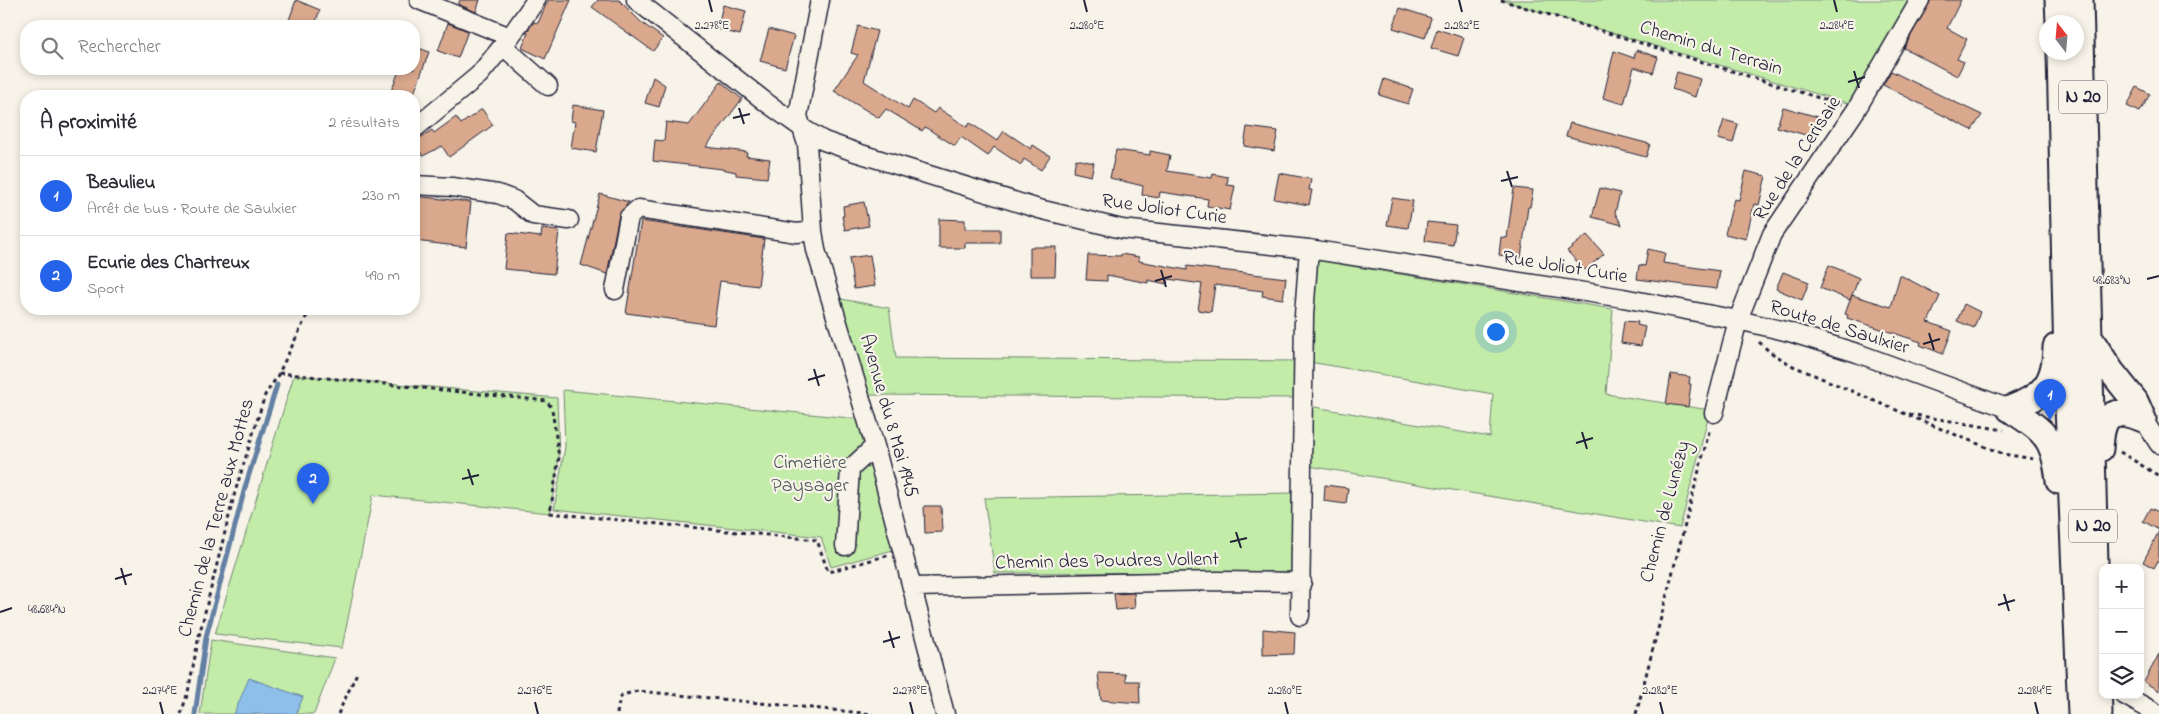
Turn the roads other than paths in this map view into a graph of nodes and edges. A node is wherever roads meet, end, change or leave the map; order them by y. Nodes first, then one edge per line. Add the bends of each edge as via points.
1 (419, 0) edge
2 (536, 0) edge
3 (636, 0) edge
4 (820, 0) edge
5 (1920, 0) edge
6 (2058, 0) edge
7 (2080, 0) edge
8 (2059, 15) edge
9 (507, 42) junction
10 (2060, 60) edge
11 (2061, 85) junction
12 (548, 86) dead end
13 (420, 124) edge
14 (802, 128) junction
15 (420, 185) edge
16 (569, 220) dead end
17 (813, 231) junction
18 (1309, 249) junction
19 (615, 290) dead end
20 (1738, 320) junction
21 (2089, 337) junction
22 (2010, 409) junction
23 (1714, 413) road end
24 (2143, 419) junction
25 (2159, 444) edge
26 (875, 446) junction
27 (844, 546) dead end
28 (2085, 580) junction
29 (1302, 582) junction
30 (913, 587) junction
31 (1300, 616) dead end
32 (2131, 699) edge
33 (945, 714) edge
34 (2081, 714) edge
35 (2099, 714) edge
36 (2158, 714) edge

1 - 9 street
2 - 9 street
3 - 14 street, Rue Joliot Curie
4 - 14 street, Avenue du 8 Mai 1945 via 798,116
5 - 20 street, Rue de la Cerisaie via 1856,110 1772,234
6 - 8 highway
7 - 21 highway, N 20
9 - 12 street
9 - 13 street via 479,75
10 - 11 highway, N 20
11 - 22 highway via 2056,360 2053,375 2041,393
11 - 28 highway, N 20 via 2068,407
14 - 17 street, Avenue du 8 Mai 1945 via 807,144
14 - 18 street, Rue Joliot Curie via 824,141 858,154 1039,209 1122,229
15 - 16 street via 498,194 514,200 533,215
17 - 19 street via 797,234 638,209 629,217
17 - 26 street, Avenue du 8 Mai 1945
18 - 20 street, Rue Joliot Curie
18 - 29 street via 1304,315
20 - 22 street, Route de Saulxier via 1857,353
20 - 23 street
21 - 24 highway via 2135,401
21 - 28 highway, N 20
22 - 28 highway via 2042,431 2050,442
24 - 25 street
24 - 28 highway via 2127,413 2114,413 2106,420 2101,434
26 - 27 street via 850,468
26 - 30 street, Avenue du 8 Mai 1945
28 - 34 highway, N 20
28 - 35 highway, N 20
29 - 30 street, Chemin des Poudres Vollent
29 - 31 street
30 - 33 street, Avenue du 8 Mai 1945
32 - 36 street

